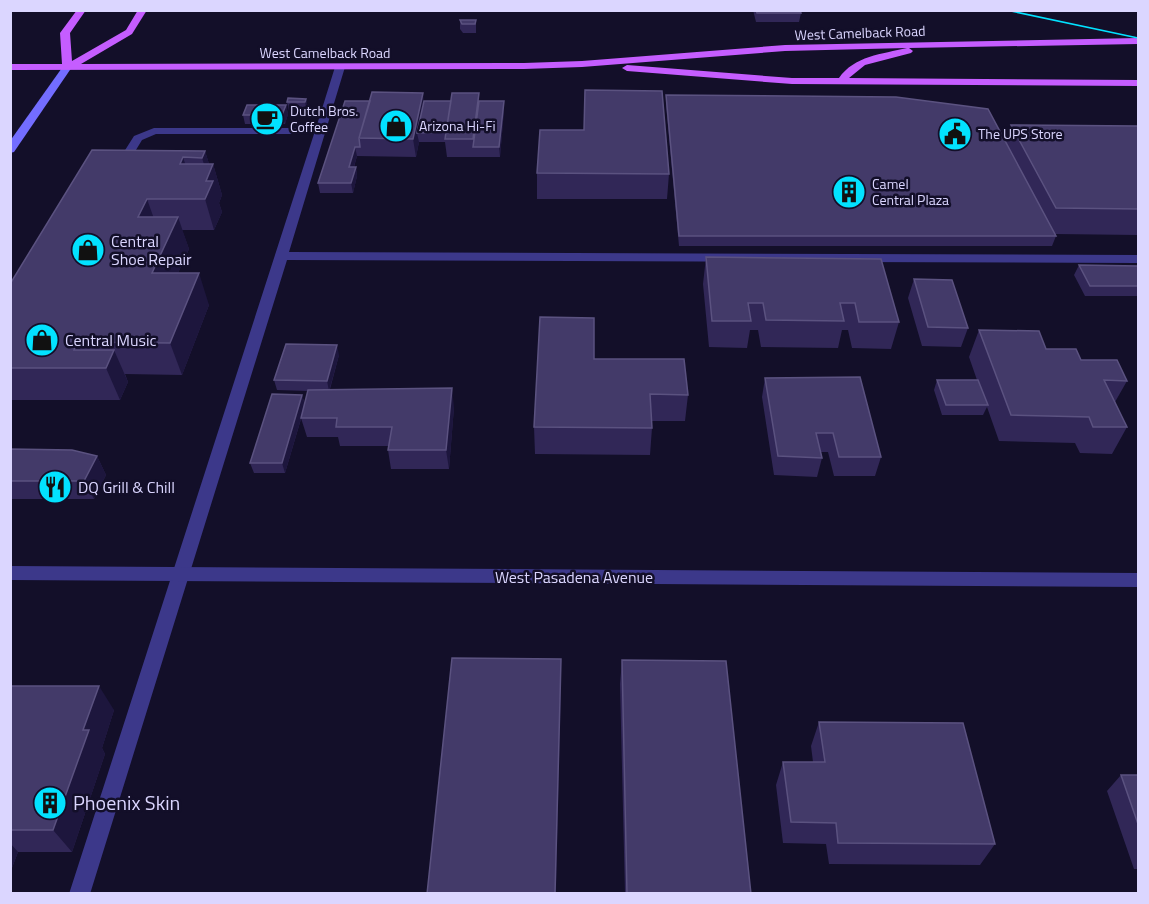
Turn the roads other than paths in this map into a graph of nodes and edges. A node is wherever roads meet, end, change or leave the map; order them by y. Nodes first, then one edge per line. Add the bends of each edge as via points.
1 (82, 10) edge
2 (143, 10) edge
3 (1138, 41) edge
4 (937, 44) junction
5 (582, 64) junction
6 (10, 67) edge
7 (67, 67) junction
8 (340, 67) junction
9 (842, 81) junction
10 (1138, 83) edge
11 (320, 131) junction
12 (10, 150) edge
13 (121, 166) edge
14 (282, 256) junction
15 (1138, 259) edge
16 (10, 573) edge
17 (179, 575) junction
18 (1138, 580) edge
19 (79, 894) edge

1 - 7 main road via 65,33
2 - 7 main road via 129,32
3 - 4 main road, West Camelback Road
4 - 5 main road, West Camelback Road via 785,48
4 - 9 main road via 859,63 850,68
5 - 8 main road, West Camelback Road
5 - 9 main road, West Camelback Road via 792,81
6 - 7 main road, West Camelback Road
7 - 8 main road, West Camelback Road
7 - 12 main road
8 - 11 street
9 - 10 main road, West Camelback Road
11 - 13 street via 154,131 138,138
11 - 14 street
14 - 15 street
14 - 17 street
16 - 17 street, West Pasadena Avenue
17 - 18 street, West Pasadena Avenue
17 - 19 street

